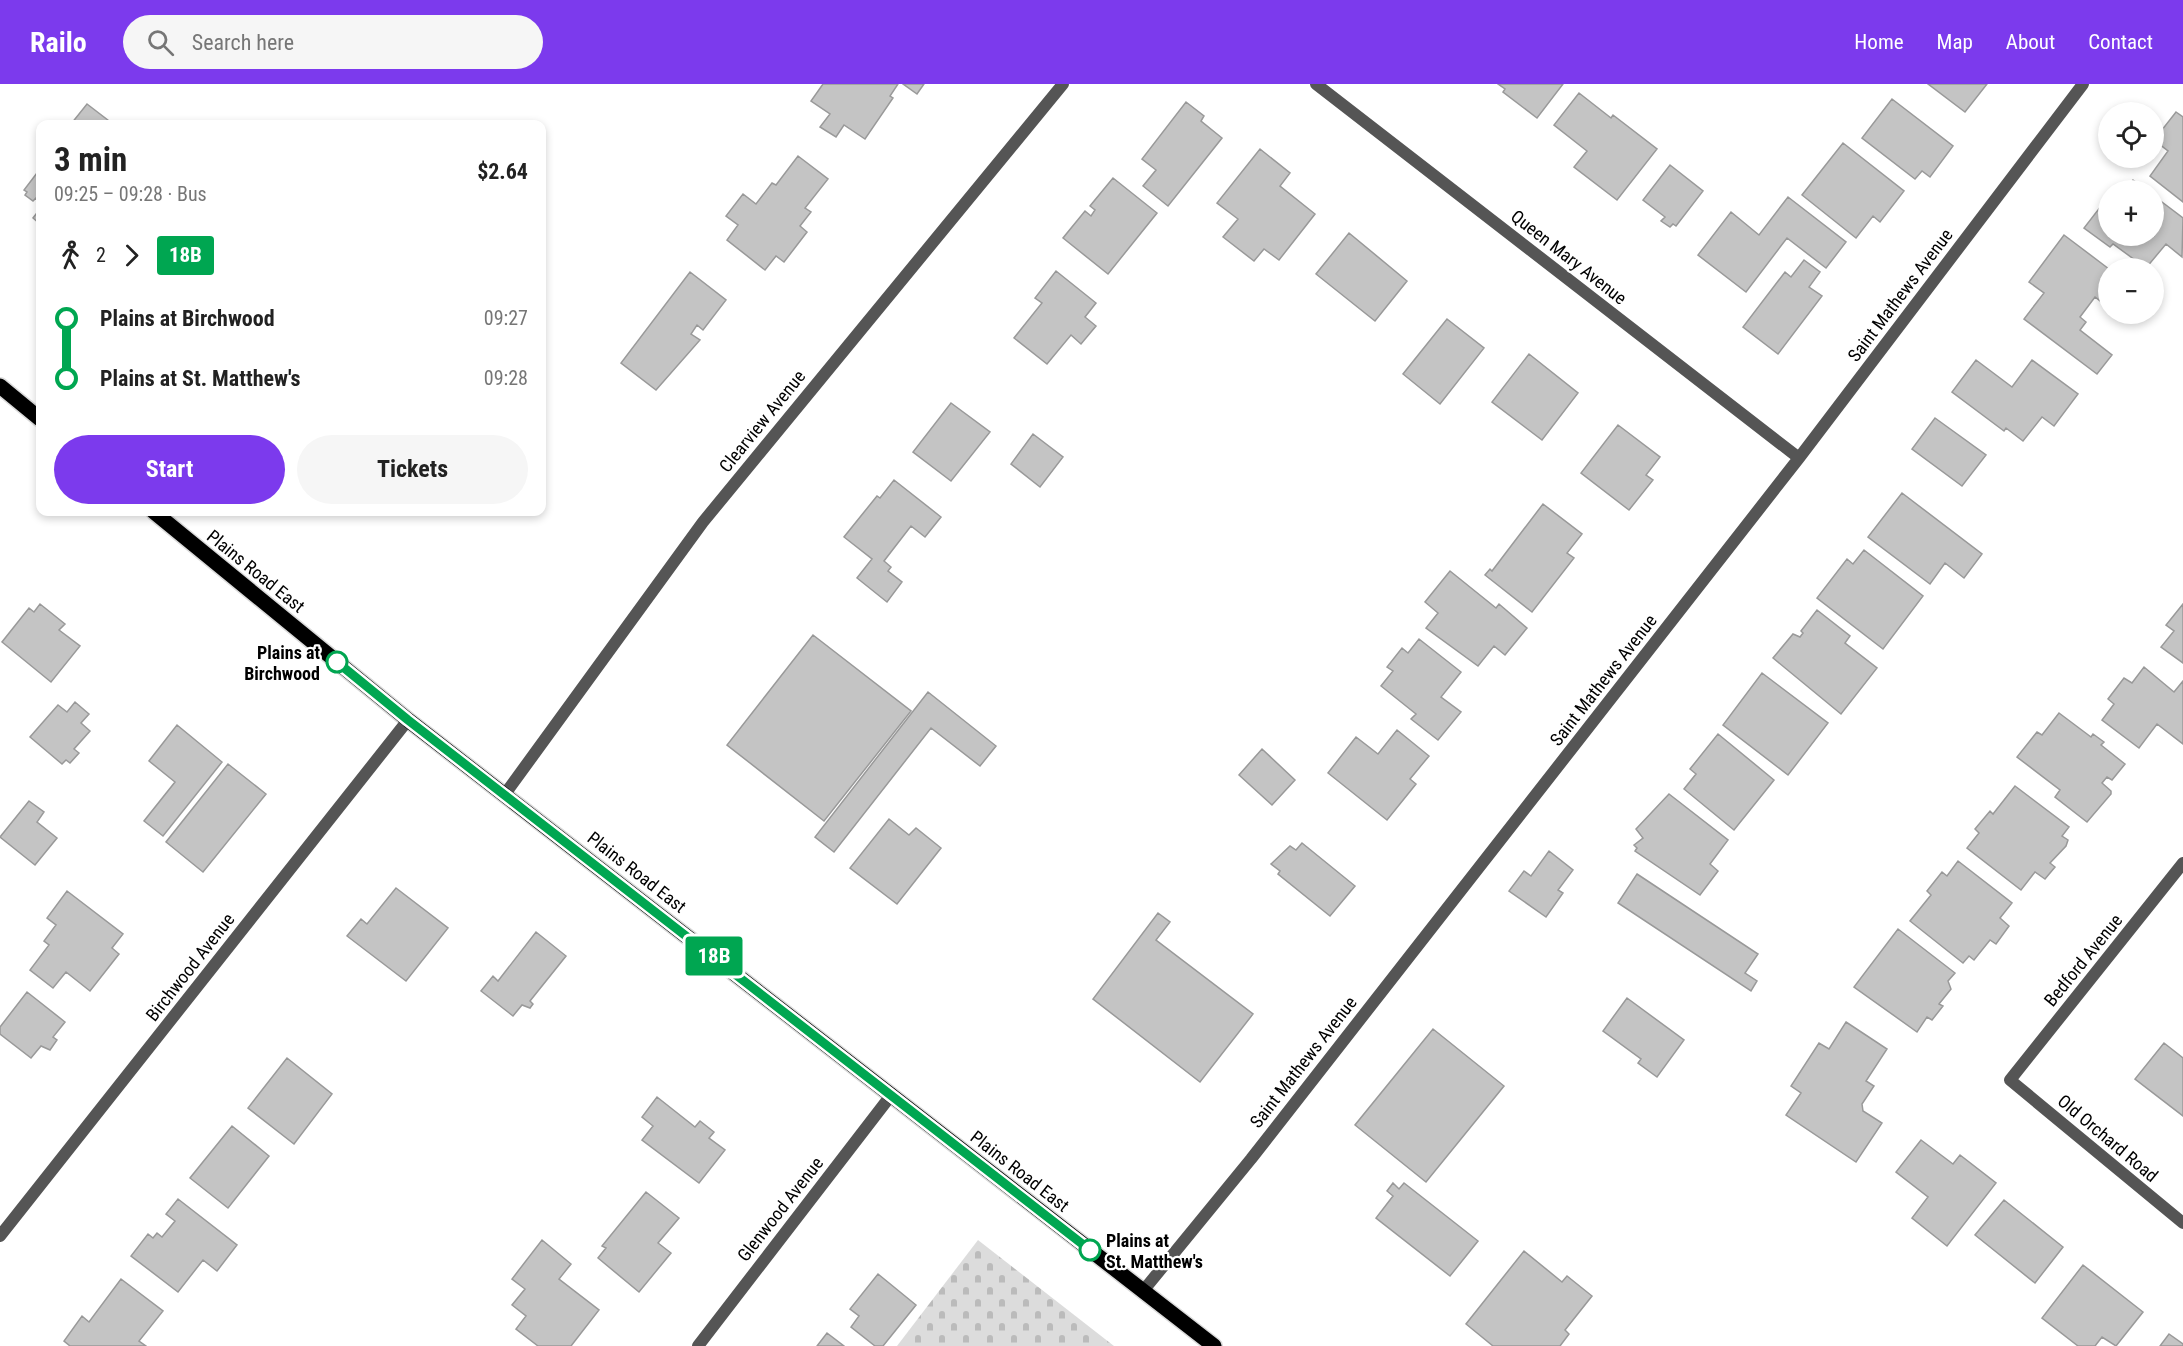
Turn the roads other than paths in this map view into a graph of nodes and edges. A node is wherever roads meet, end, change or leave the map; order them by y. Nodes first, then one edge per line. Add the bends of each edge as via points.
1 (1063, 84) edge
2 (1316, 84) edge
3 (2083, 84) edge
4 (0, 386) edge
5 (36, 416) edge
6 (1799, 458) junction
7 (159, 516) edge
8 (408, 720) junction
9 (505, 794) junction
10 (2183, 863) edge
11 (2010, 1080) joint
12 (892, 1094) junction
13 (2183, 1223) edge
14 (0, 1236) edge
15 (1143, 1291) junction
16 (698, 1346) edge
17 (1214, 1346) edge

1 - 9 street, Clearview Avenue via 703,522
2 - 6 street, Queen Mary Avenue
3 - 6 street, Saint Mathews Avenue
4 - 5 main road
6 - 15 street, Saint Mathews Avenue
7 - 8 main road, Plains Road East
8 - 9 main road, Plains Road East
8 - 14 street, Birchwood Avenue
9 - 12 main road, Plains Road East
10 - 11 street, Bedford Avenue
11 - 13 street, Old Orchard Road
12 - 15 main road, Plains Road East
12 - 16 street, Glenwood Avenue
15 - 17 main road, Plains Road East

